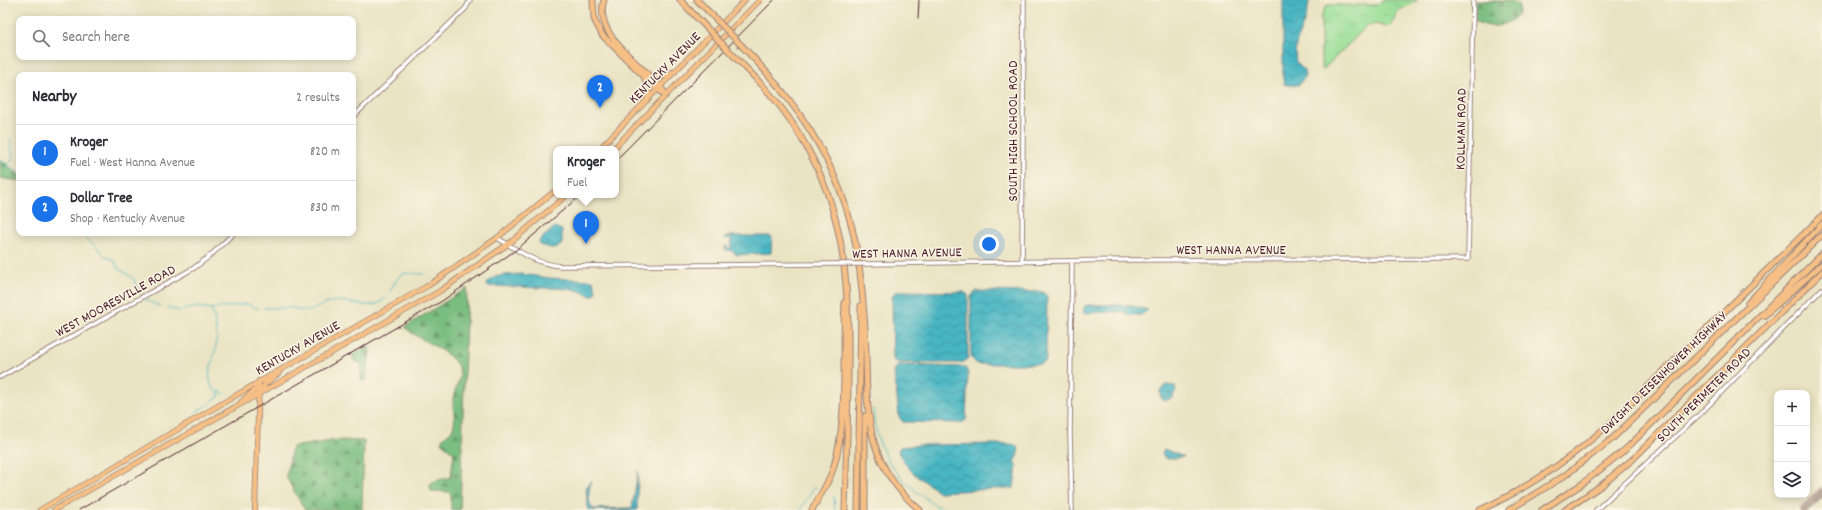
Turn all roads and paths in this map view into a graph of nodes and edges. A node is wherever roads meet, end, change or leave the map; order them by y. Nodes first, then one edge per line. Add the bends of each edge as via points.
1 (593, 0) edge
2 (604, 0) edge
3 (680, 0) edge
4 (697, 0) edge
5 (701, 0) edge
6 (745, 0) edge
7 (760, 0) edge
8 (1024, 0) edge
9 (1473, 0) edge
10 (470, 1) edge
11 (708, 11) junction
12 (674, 72) junction
13 (643, 76) junction
14 (650, 76) junction
15 (658, 88) junction
16 (666, 95) junction
17 (648, 99) junction
18 (356, 114) edge
19 (601, 146) edge
20 (617, 146) edge
21 (553, 192) edge
22 (562, 198) edge
23 (1822, 216) edge
24 (1822, 224) edge
25 (1822, 235) edge
26 (231, 236) edge
27 (498, 238) junction
28 (508, 244) junction
29 (1822, 254) edge
30 (1468, 259) joint
31 (1072, 261) junction
32 (1022, 262) junction
33 (1822, 264) edge
34 (1822, 272) edge
35 (847, 279) junction
36 (1822, 289) edge
37 (861, 297) junction
38 (1727, 326) junction
39 (1739, 338) junction
40 (865, 365) junction
41 (281, 369) junction
42 (0, 377) edge
43 (259, 381) junction
44 (259, 394) junction
45 (239, 406) junction
46 (40, 510) edge
47 (54, 510) edge
48 (255, 510) edge
49 (812, 510) edge
50 (845, 510) edge
51 (858, 510) edge
52 (865, 510) edge
53 (920, 510) edge
54 (1072, 510) edge
55 (1480, 510) edge
56 (1509, 510) edge
57 (1542, 510) edge
58 (1565, 510) edge
59 (1596, 510) edge

1 - 13 highway via 594,19 602,35
2 - 14 highway via 602,16 607,30
3 - 35 highway, bridge via 762,84 798,133 812,159 836,219
4 - 11 highway
5 - 11 highway
6 - 12 main road, KENTUCKY AVENUE
7 - 16 main road, KENTUCKY AVENUE
8 - 32 street, SOUTH HIGH SCHOOL ROAD
9 - 30 street, KOLLMAN ROAD
10 - 18 street via 466,8
11 - 37 highway, bridge via 791,100 827,160 842,194 852,227 859,263
12 - 14 highway via 660,78
12 - 15 main road, KENTUCKY AVENUE
13 - 15 highway
13 - 17 highway via 648,87
14 - 15 highway
15 - 16 highway
15 - 17 main road, KENTUCKY AVENUE
16 - 20 main road, KENTUCKY AVENUE
17 - 19 main road, KENTUCKY AVENUE
21 - 27 main road, KENTUCKY AVENUE
22 - 28 main road, KENTUCKY AVENUE
23 - 55 highway via 1593,439 1533,482
24 - 38 highway
25 - 38 highway, DWIGHT D EISENHOWER HIGHWAY
26 - 42 street, WEST MOORESVILLE ROAD via 194,268
27 - 28 street, WEST HANNA AVENUE
27 - 41 main road, KENTUCKY AVENUE via 424,288
28 - 32 street, WEST HANNA AVENUE, bridge via 530,258 560,266
28 - 44 main road, KENTUCKY AVENUE via 444,288
29 - 39 highway, DWIGHT D EISENHOWER HIGHWAY
30 - 31 street, WEST HANNA AVENUE
31 - 32 street, WEST HANNA AVENUE
31 - 54 street
33 - 39 highway
34 - 58 highway via 1642,450 1602,485
35 - 49 highway via 840,442 832,472
35 - 50 highway via 849,316
36 - 59 street, SOUTH PERIMETER ROAD via 1721,394
37 - 40 highway
37 - 51 highway
38 - 56 highway, DWIGHT D EISENHOWER HIGHWAY via 1607,443 1558,481
39 - 57 highway, DWIGHT D EISENHOWER HIGHWAY via 1622,452 1582,484
40 - 52 highway
40 - 53 highway via 868,421 876,450 893,483
41 - 43 main road, KENTUCKY AVENUE
41 - 44 main road
43 - 44 main road
43 - 45 main road via 255,390
43 - 46 main road, KENTUCKY AVENUE
44 - 45 main road, KENTUCKY AVENUE
44 - 48 main road
45 - 47 main road, KENTUCKY AVENUE

